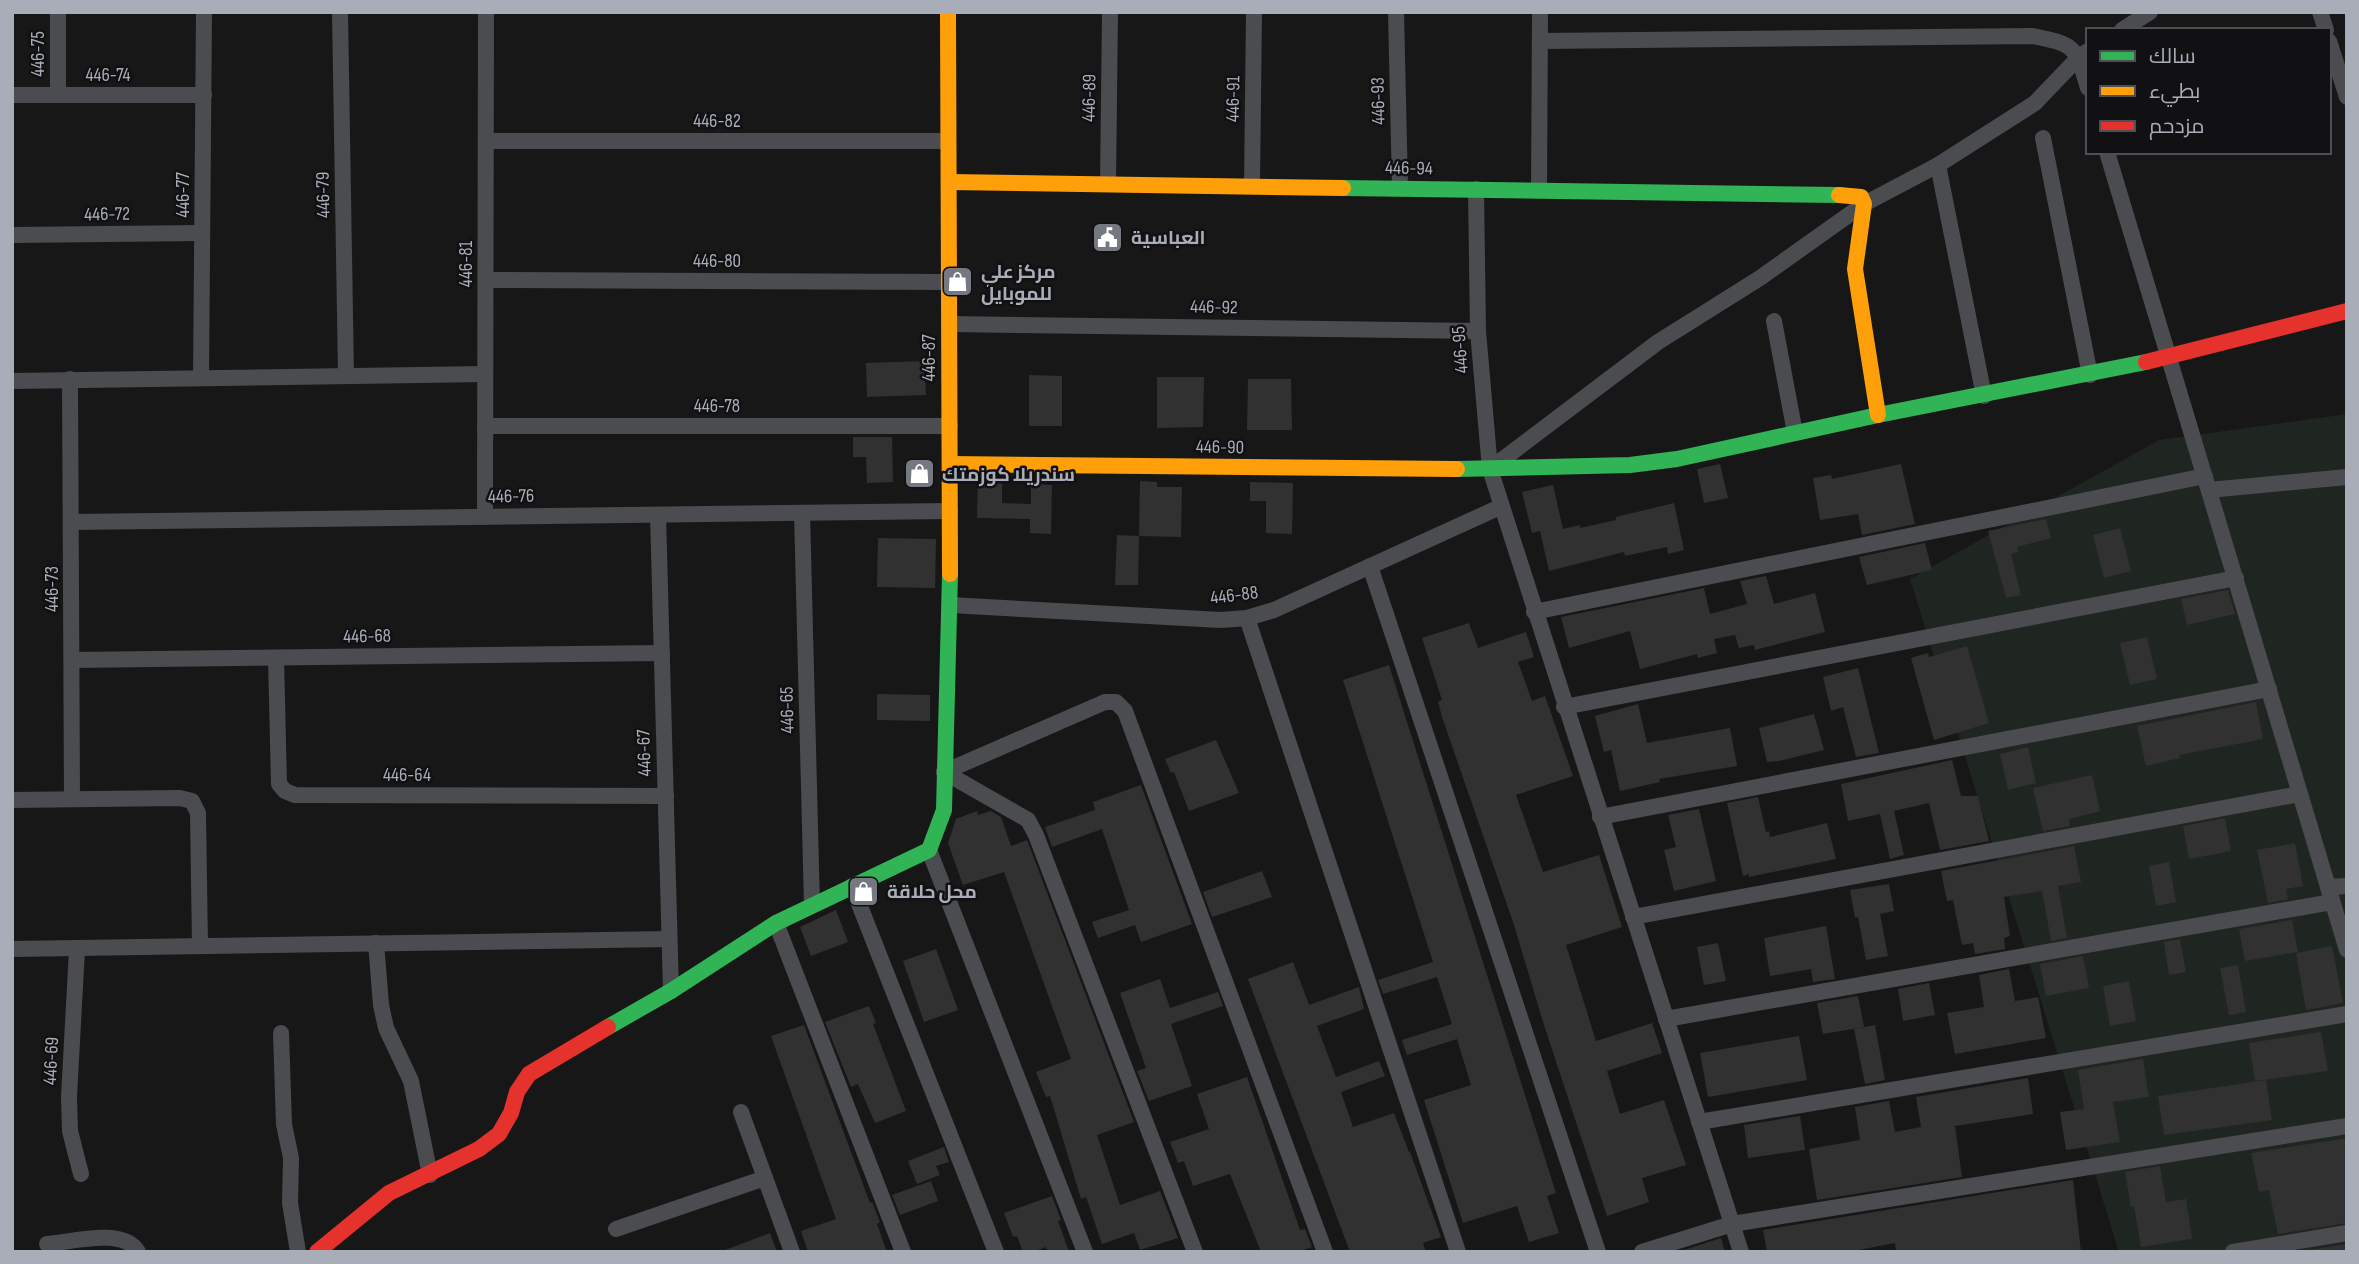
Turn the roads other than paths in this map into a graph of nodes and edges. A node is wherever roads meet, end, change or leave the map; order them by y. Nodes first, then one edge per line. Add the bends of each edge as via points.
1 (58, 12) edge
2 (204, 12) edge
3 (340, 12) edge
4 (486, 12) edge
5 (948, 12) edge
6 (1110, 12) edge
7 (1254, 12) edge
8 (1396, 12) edge
9 (1540, 12) edge
10 (2150, 12) edge
11 (2125, 28) edge
12 (1540, 41) junction
13 (2331, 47) edge
14 (2083, 54) edge
15 (2086, 74) edge
16 (12, 95) edge
17 (58, 95) junction
18 (204, 95) junction
19 (2347, 97) edge
20 (2043, 138) dead end
21 (486, 141) junction
22 (948, 141) junction
23 (2108, 154) edge
24 (1938, 165) junction
25 (949, 182) junction
26 (1108, 184) junction
27 (1252, 186) junction
28 (1400, 188) junction
29 (1476, 189) junction
30 (1539, 190) junction
31 (1864, 204) junction
32 (202, 233) junction
33 (12, 236) edge
34 (486, 280) junction
35 (949, 282) junction
36 (2347, 311) edge
37 (1774, 321) dead end
38 (949, 324) junction
39 (1479, 331) junction
40 (2170, 357) junction
41 (485, 374) junction
42 (2090, 375) junction
43 (346, 376) junction
44 (201, 378) junction
45 (70, 379) junction
46 (12, 381) edge
47 (1984, 396) junction
48 (1878, 415) junction
49 (485, 426) junction
50 (950, 426) junction
51 (1795, 433) junction
52 (950, 464) junction
53 (1489, 469) junction
54 (2347, 477) edge
55 (2207, 483) junction
56 (1500, 507) junction
57 (950, 511) junction
58 (802, 513) junction
59 (658, 515) junction
60 (485, 517) junction
61 (72, 522) junction
62 (1370, 566) junction
63 (2236, 578) junction
64 (950, 605) junction
65 (1534, 612) junction
66 (1247, 618) junction
67 (662, 653) junction
68 (276, 658) junction
69 (73, 660) junction
70 (2269, 689) junction
71 (1564, 707) junction
72 (944, 772) junction
73 (2300, 794) junction
74 (666, 796) junction
75 (72, 799) junction
76 (12, 800) edge
77 (1600, 817) junction
78 (929, 850) junction
79 (852, 886) junction
80 (2347, 886) edge
81 (2330, 895) junction
82 (812, 905) junction
83 (1633, 917) junction
84 (776, 923) junction
85 (669, 939) junction
86 (376, 943) junction
87 (200, 945) junction
88 (12, 949) edge
89 (76, 949) junction
90 (2347, 950) edge
91 (671, 991) junction
92 (2347, 1014) edge
93 (1666, 1019) junction
94 (281, 1033) dead end
95 (741, 1112) dead end
96 (1699, 1122) junction
97 (2347, 1126) edge
98 (81, 1174) dead end
99 (430, 1175) junction
100 (765, 1178) junction
101 (1732, 1224) junction
102 (616, 1229) dead end
103 (2347, 1233) edge
104 (47, 1244) dead end
105 (138, 1252) edge
106 (298, 1252) edge
107 (317, 1252) edge
108 (792, 1252) edge
109 (903, 1252) edge
110 (996, 1252) edge
111 (1085, 1252) edge
112 (1195, 1252) edge
113 (1325, 1252) edge
114 (1458, 1252) edge
115 (1598, 1252) edge
116 (1642, 1252) edge
117 (1741, 1252) edge
118 (2233, 1252) edge

1 - 17 street, 446-75
2 - 18 street, 446-77
3 - 43 street, 446-79
4 - 21 street, 446-81
5 - 22 street, 446-87
6 - 26 street, 446-89
7 - 27 street, 446-91
8 - 28 street, 446-93
9 - 12 street
10 - 11 street
12 - 14 street via 2033,36 2064,42
12 - 30 street
13 - 19 street
14 - 15 street
14 - 24 street via 2035,103
16 - 17 street, 446-74
17 - 18 street, 446-74
18 - 32 street, 446-77
20 - 42 street
21 - 22 street, 446-82
21 - 34 street, 446-81
22 - 25 street, 446-87
23 - 40 street
24 - 31 street
24 - 47 street
25 - 26 street, 446-94
25 - 35 street, 446-87
26 - 27 street, 446-94
27 - 28 street, 446-94
28 - 29 street, 446-94
29 - 30 street, 446-94
29 - 39 street, 446-95
30 - 31 street, 446-94 via 1854,195
31 - 48 street via 1855,269
31 - 53 street via 1760,278 1658,342
32 - 33 street, 446-72
32 - 44 street, 446-77
34 - 35 street, 446-80
34 - 41 street, 446-81
35 - 38 street, 446-87
36 - 40 street, 446-90
37 - 51 street
38 - 39 street, 446-92
38 - 50 street, 446-87
39 - 53 street, 446-95
40 - 42 street, 446-90
40 - 55 street
41 - 43 street
41 - 49 street, 446-81
42 - 47 street, 446-90
43 - 44 street
44 - 45 street
45 - 46 street
45 - 61 street, 446-73
47 - 48 street, 446-90
48 - 51 street, 446-90
49 - 50 street, 446-78
49 - 60 street, 446-81
50 - 52 street, 446-87
51 - 53 street, 446-90 via 1630,465
52 - 53 street, 446-90
52 - 57 street, 446-87
53 - 56 street, 446-95
54 - 55 street
55 - 63 street
55 - 65 street
56 - 62 street, 446-88
56 - 65 street, 446-95
57 - 58 street, 446-76
57 - 64 street, 446-87
58 - 59 street, 446-76
58 - 82 street, 446-65
59 - 60 street, 446-76
59 - 67 street, 446-67
60 - 61 street, 446-76
61 - 69 street, 446-73
62 - 66 street, 446-88
62 - 115 street
63 - 70 street
63 - 71 street
64 - 66 street, 446-88
64 - 72 street, 446-87
65 - 71 street, 446-95
66 - 114 street
67 - 68 street, 446-68
67 - 74 street, 446-67
68 - 69 street, 446-68
68 - 74 street, 446-64 via 279,784 295,795
69 - 75 street, 446-73
70 - 73 street
70 - 77 street
71 - 77 street, 446-95
72 - 78 street, 446-87 via 944,810
72 - 112 street via 1028,821 1036,835
72 - 113 street via 1105,702 1116,702 1125,711
73 - 81 street
73 - 83 street
74 - 85 street, 446-67
75 - 76 street
75 - 87 street via 192,801 198,813
77 - 83 street, 446-95
78 - 79 street
78 - 111 street
79 - 82 street
79 - 110 street
80 - 81 street
81 - 90 street
81 - 93 street
82 - 84 street
83 - 93 street, 446-95
84 - 91 street
84 - 109 street
85 - 86 street
85 - 91 street, 446-67
86 - 87 street
86 - 99 street via 386,1028 411,1081
87 - 89 street
88 - 89 street
89 - 98 street, 446-69 via 69,1097 70,1131
91 - 99 street via 529,1074 499,1134
92 - 96 street
93 - 96 street, 446-95
94 - 106 street via 284,1124 292,1158 290,1203
95 - 100 street
96 - 101 street, 446-95
97 - 101 street
99 - 107 street via 388,1193
100 - 102 street
100 - 108 street
101 - 116 street
101 - 117 street, 446-95
103 - 118 street
104 - 105 street via 117,1237 129,1241

